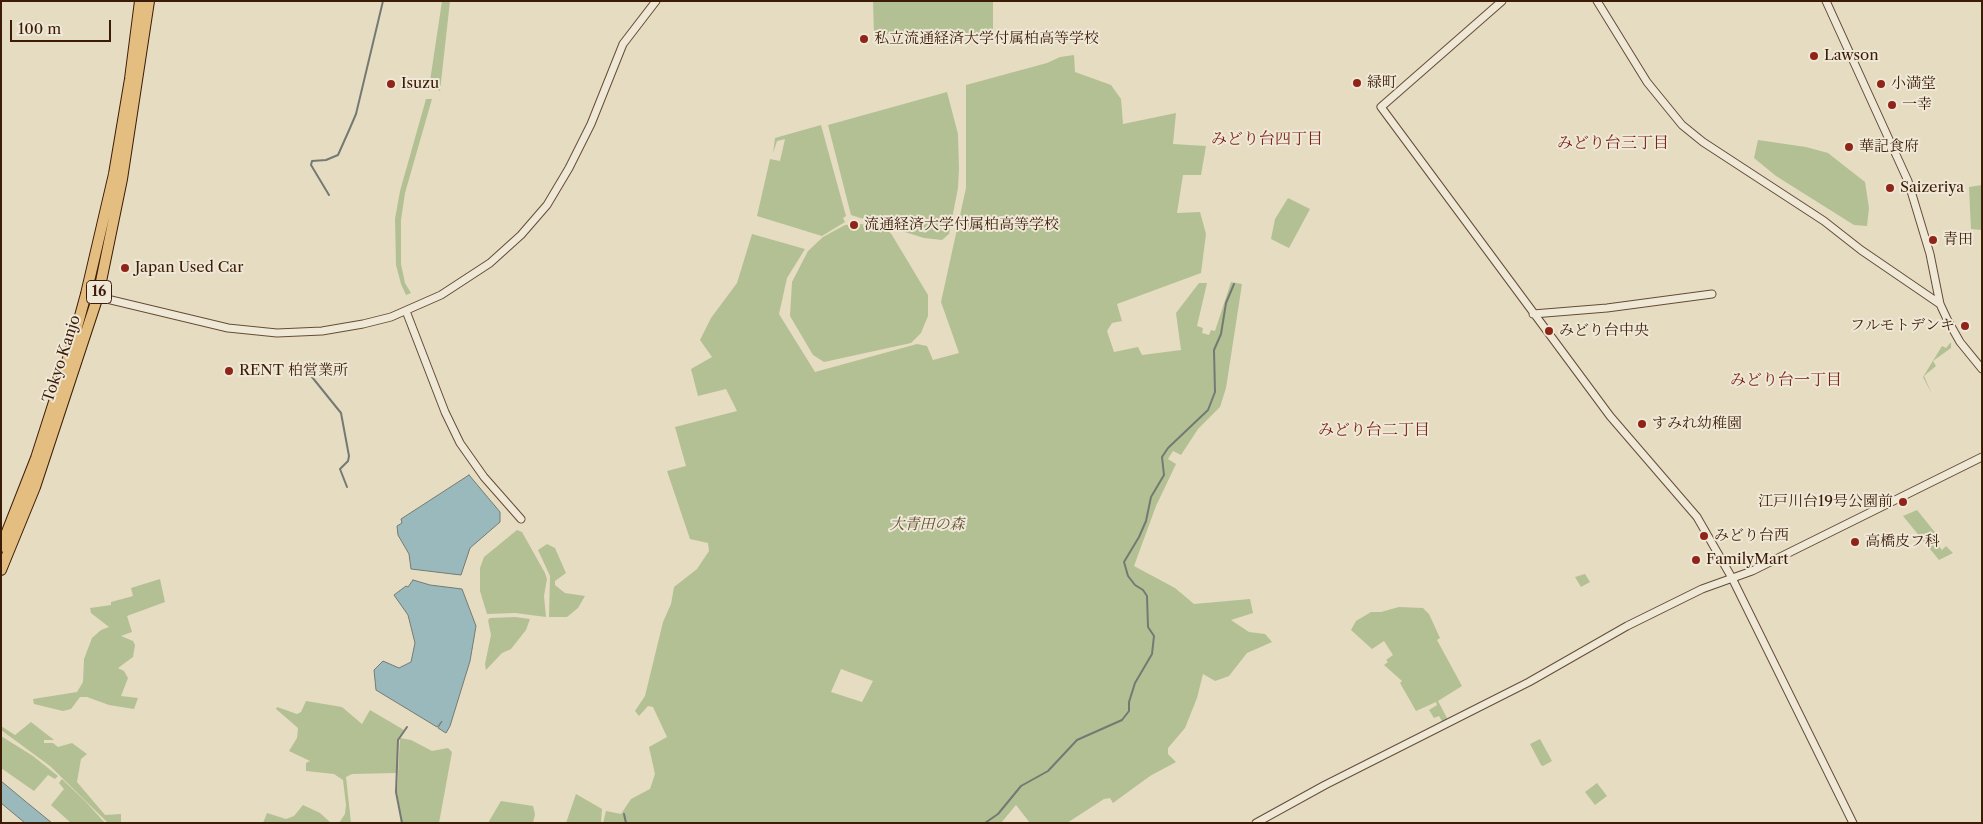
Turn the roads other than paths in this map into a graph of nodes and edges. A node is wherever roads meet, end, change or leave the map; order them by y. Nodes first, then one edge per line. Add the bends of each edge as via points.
1 (140, 1) edge
2 (149, 1) edge
3 (656, 1) edge
4 (1502, 1) edge
5 (1597, 1) edge
6 (1826, 1) edge
7 (86, 294) junction
8 (1712, 294) dead end
9 (98, 296) junction
10 (1940, 304) junction
11 (406, 311) junction
12 (1533, 314) junction
13 (1982, 369) edge
14 (1982, 457) edge
15 (521, 519) dead end
16 (1, 547) edge
17 (1, 570) edge
18 (1732, 578) junction
19 (1256, 823) edge
20 (1853, 823) edge

1 - 7 highway, Tokyo Kanjo / 16 via 114,174
2 - 9 highway, Tokyo Kanjo / 16 via 122,179
3 - 11 street via 623,44 570,168 547,205 516,240 483,268 451,290
4 - 12 street via 1381,107
5 - 10 street via 1647,82 1682,126
6 - 10 street via 1908,181 1928,246
7 - 9 street
7 - 16 highway, Tokyo Kanjo / 16 via 45,433
8 - 12 street
9 - 11 street via 246,331 322,331 363,324
9 - 17 highway, Tokyo Kanjo / 16 via 35,488
10 - 13 street via 1952,330
11 - 15 street via 460,443 484,477
12 - 18 street via 1610,416 1697,517
14 - 18 street
18 - 19 street via 1702,588 1627,626 1529,682
18 - 20 street

